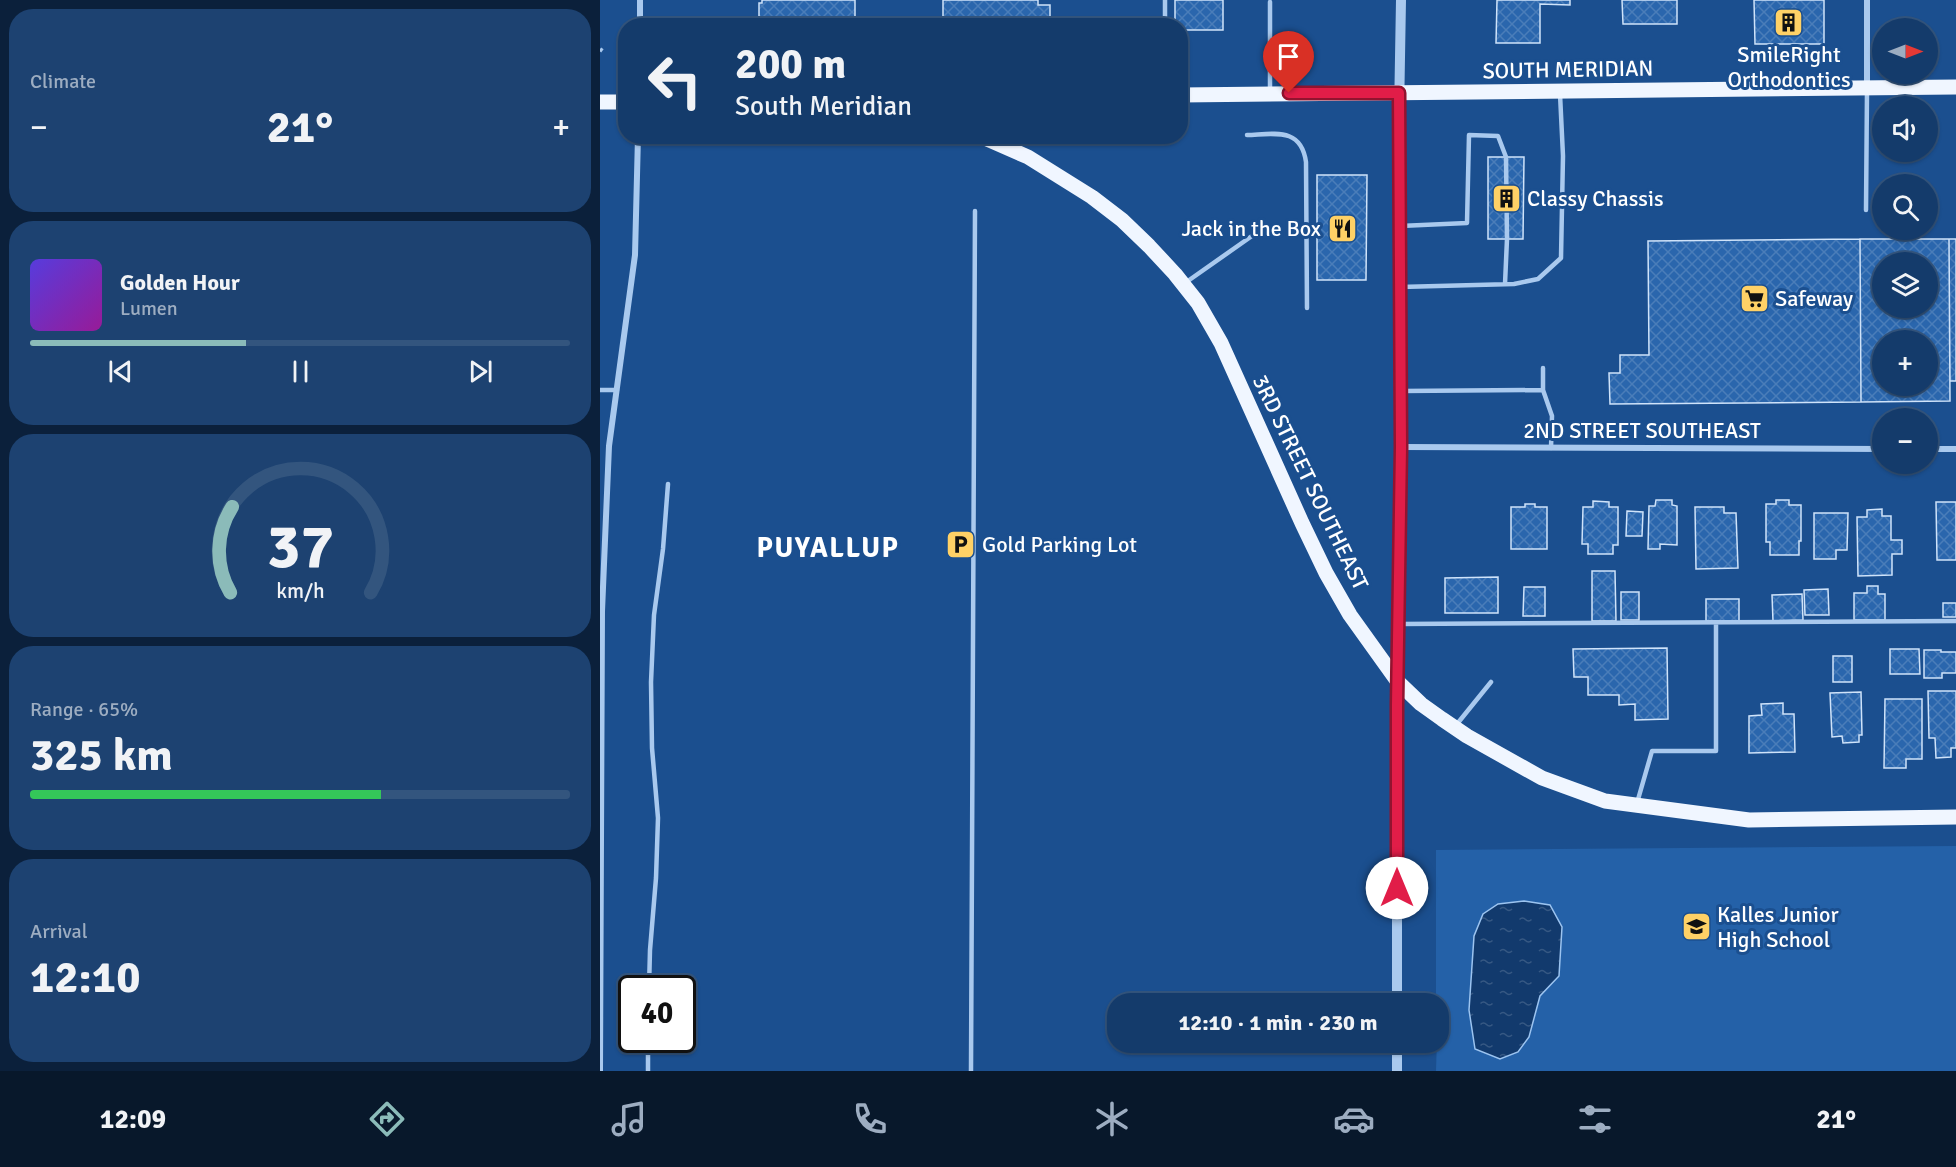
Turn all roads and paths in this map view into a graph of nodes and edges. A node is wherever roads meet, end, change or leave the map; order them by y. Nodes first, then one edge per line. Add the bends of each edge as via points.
1 (640, 0) edge
2 (1165, 0) edge
3 (1401, 0) edge
4 (1867, 0) edge
5 (1270, 2) dead end
6 (640, 18) edge
7 (1165, 18) edge
8 (1956, 87) edge
9 (1867, 88) junction
10 (1560, 91) junction
11 (1270, 93) junction
12 (1399, 93) junction
13 (1188, 95) edge
14 (600, 102) edge
15 (618, 102) edge
16 (1247, 135) dead end
17 (638, 144) edge
18 (997, 144) edge
19 (1866, 210) dead end
20 (975, 211) dead end
21 (1400, 226) junction
22 (1259, 231) dead end
23 (1505, 284) junction
24 (1183, 285) junction
25 (1400, 287) junction
26 (1307, 308) dead end
27 (1543, 368) dead end
28 (600, 390) edge
29 (617, 390) junction
30 (1543, 390) junction
31 (1401, 391) junction
32 (1401, 447) junction
33 (1551, 448) junction
34 (1872, 449) edge
35 (1938, 449) edge
36 (1956, 449) edge
37 (668, 484) dead end
38 (1956, 621) edge
39 (1716, 623) junction
40 (1399, 624) junction
41 (1398, 682) junction
42 (1491, 682) dead end
43 (1455, 727) junction
44 (1636, 806) junction
45 (1956, 817) edge
46 (601, 837) edge
47 (600, 958) edge
48 (649, 975) edge
49 (1397, 993) edge
50 (648, 1053) edge
51 (1397, 1053) edge
52 (600, 1071) edge
53 (648, 1071) edge
54 (971, 1071) edge
55 (1397, 1071) edge

1 - 6 street
2 - 7 lane
3 - 12 street
4 - 9 street
5 - 11 lane
8 - 9 main road, SOUTH MERIDIAN
9 - 10 main road, SOUTH MERIDIAN
9 - 19 lane
10 - 12 main road, SOUTH MERIDIAN
10 - 23 lane via 1561,258 1538,279
11 - 12 main road, SOUTH MERIDIAN
11 - 13 main road, SOUTH MERIDIAN
12 - 21 street
14 - 15 main road
16 - 26 lane via 1287,135 1296,139 1305,152
17 - 29 street via 635,255
18 - 24 main road, 3RD STREET SOUTHEAST via 1092,197 1149,246
20 - 54 lane
21 - 23 lane via 1467,223 1469,135 1498,136 1506,157
21 - 25 street
22 - 24 lane
23 - 25 lane
24 - 41 main road, 3RD STREET SOUTHEAST via 1221,343 1326,573 1350,615
25 - 31 street
27 - 30 lane
28 - 29 lane
29 - 46 street via 609,446 602,611
30 - 31 lane
30 - 33 lane via 1552,416
31 - 32 street
32 - 33 street, 2ND STREET SOUTHEAST
32 - 40 street
33 - 34 street, 2ND STREET SOUTHEAST
35 - 36 street
37 - 48 lane via 651,682 658,818
38 - 39 lane
39 - 40 lane
39 - 44 lane via 1716,751 1652,751
40 - 41 street
41 - 43 main road, 3RD STREET SOUTHEAST via 1421,704
41 - 49 street
42 - 43 lane
43 - 44 main road, 3RD STREET SOUTHEAST via 1542,778 1605,801
44 - 45 main road, 3RD STREET SOUTHEAST via 1749,820
46 - 47 street
47 - 52 street
50 - 53 lane
51 - 55 street

